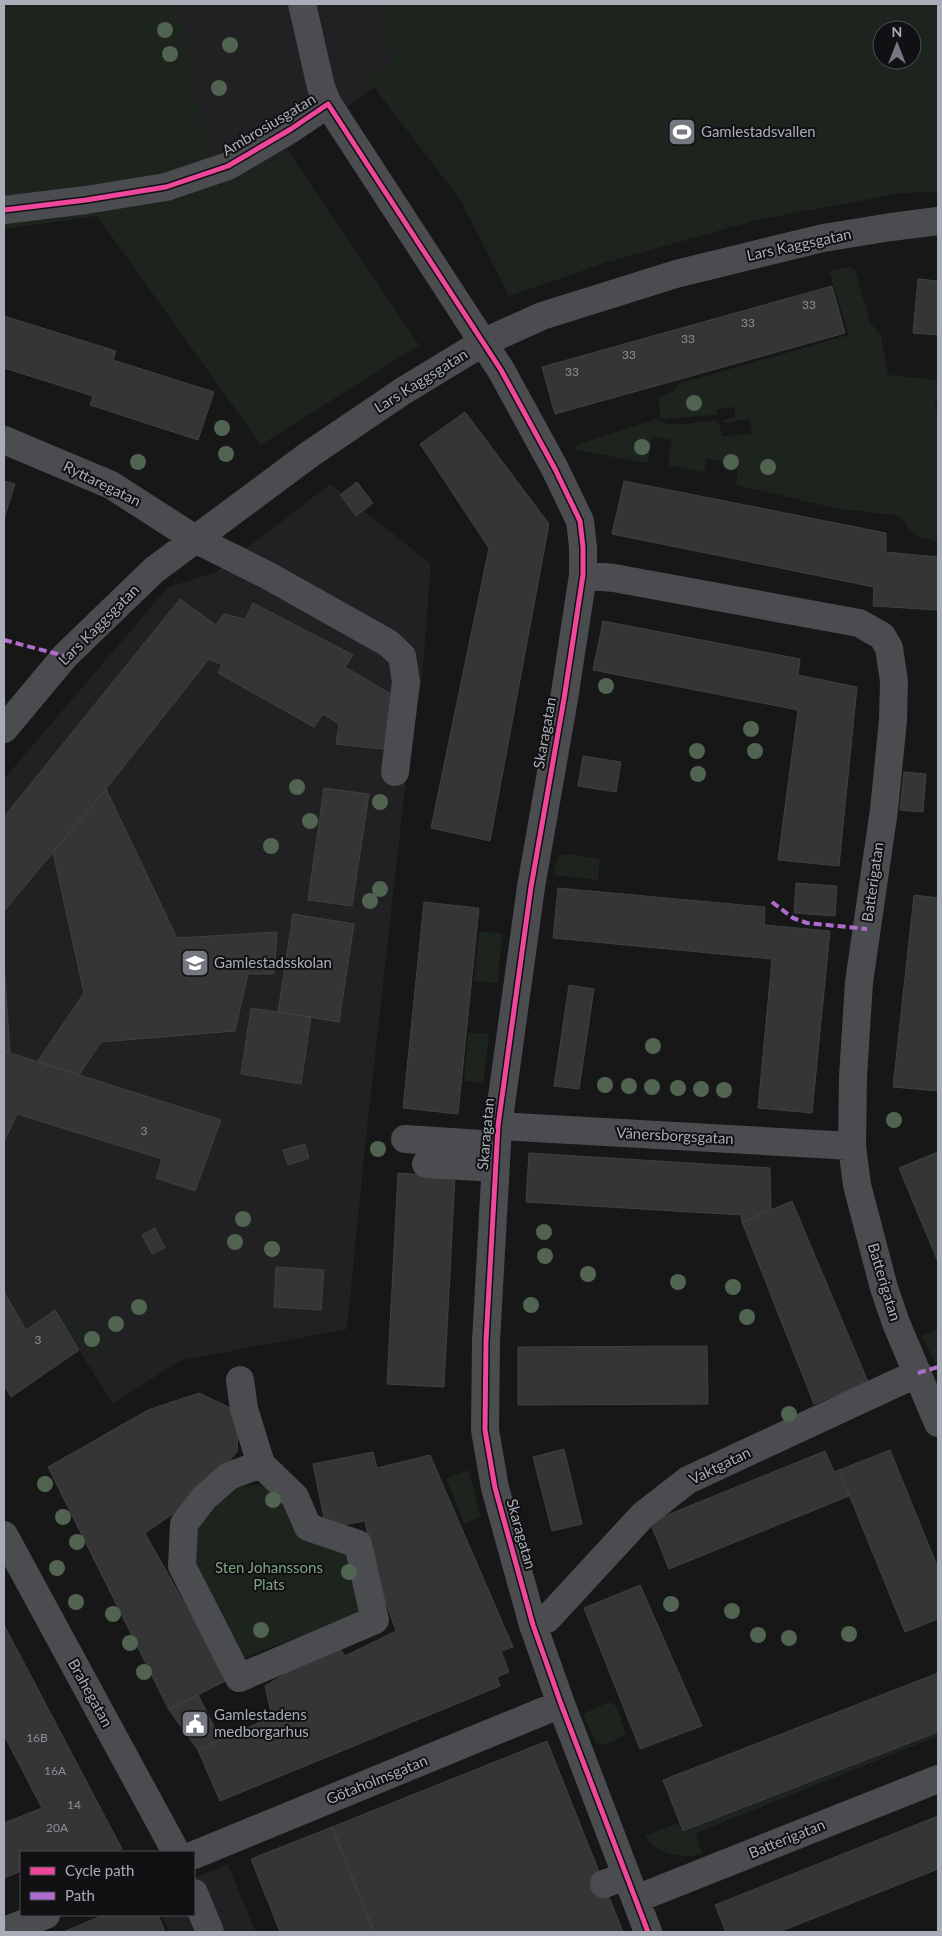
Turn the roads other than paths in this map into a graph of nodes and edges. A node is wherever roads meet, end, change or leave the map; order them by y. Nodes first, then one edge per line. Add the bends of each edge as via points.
1 (302, 4) edge
2 (328, 104) junction
3 (4, 210) edge
4 (938, 221) edge
5 (482, 343) junction
6 (4, 440) edge
7 (195, 538) junction
8 (583, 575) junction
9 (4, 729) edge
10 (395, 772) dead end
11 (404, 1139) dead end
12 (497, 1146) junction
13 (852, 1146) junction
14 (426, 1164) dead end
15 (918, 1373) junction
16 (240, 1380) dead end
17 (938, 1423) edge
18 (261, 1464) junction
19 (4, 1535) edge
20 (533, 1625) junction
21 (561, 1704) junction
22 (938, 1779) edge
23 (175, 1851) edge
24 (195, 1855) edge
25 (622, 1886) junction
26 (195, 1895) edge
27 (43, 1916) edge
28 (4, 1931) edge
29 (210, 1932) edge
30 (648, 1932) edge

1 - 2 street
2 - 3 street, Ambrosiusgatan via 228,166 166,187
2 - 5 street, Ambrosiusgatan
4 - 5 street, Lars Kaggsgatan via 823,238 676,274 542,316
5 - 7 street, Lars Kaggsgatan via 403,391 310,454
5 - 8 street, Skaragatan via 501,370 580,520
6 - 7 street, Ryttaregatan via 111,485
7 - 9 street, Lars Kaggsgatan via 154,570 65,656
7 - 10 street, Ryttaregatan via 388,643 402,656 406,682
8 - 12 street, Skaragatan via 531,887
8 - 13 street, Batterigatan via 859,623 882,636 889,648 894,681 893,720 884,810 859,982
11 - 12 street
12 - 13 street, Vänersborgsgatan
12 - 14 street
12 - 20 street, Skaragatan via 486,1341 486,1430 495,1488
13 - 15 street, Batterigatan via 857,1185 884,1288
15 - 17 street, Batterigatan
15 - 20 street, Vaktgatan via 688,1480 643,1515 547,1619
16 - 18 street via 244,1409
18 - 18 street via 229,1476 204,1498 184,1524 182,1566 238,1678 375,1620 358,1544 308,1527 295,1497
19 - 23 street, Brahegatan
20 - 21 street, Skaragatan
21 - 24 street, Götaholmsgatan
21 - 25 street, Skaragatan
22 - 25 street, Batterigatan
25 - 30 street, Skaragatan
26 - 29 street
27 - 28 street

